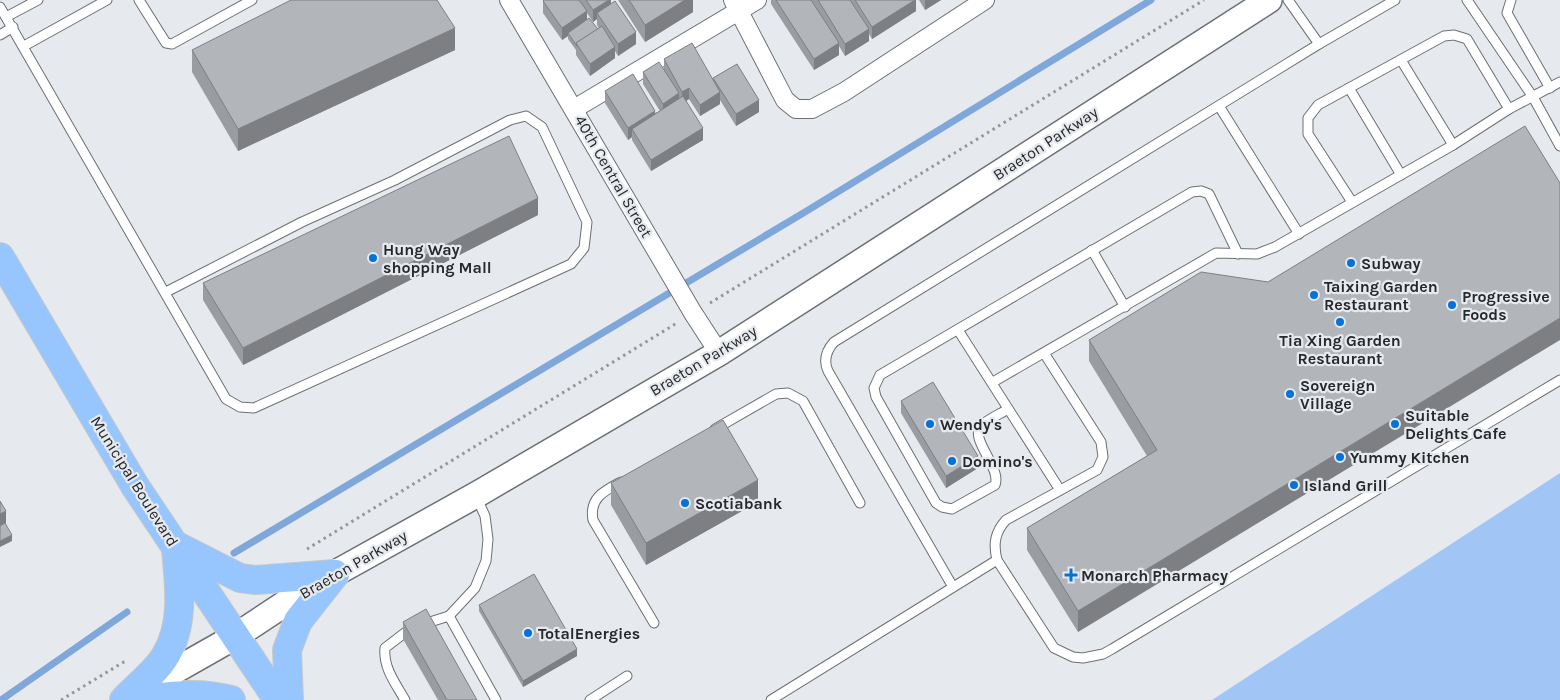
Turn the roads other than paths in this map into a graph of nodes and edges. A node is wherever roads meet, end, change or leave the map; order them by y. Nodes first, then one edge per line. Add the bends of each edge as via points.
1 (38, 0) edge
2 (107, 0) edge
3 (139, 0) edge
4 (252, 0) edge
5 (757, 0) edge
6 (985, 0) edge
7 (1269, 0) edge
8 (1288, 0) edge
9 (1395, 0) edge
10 (1467, 0) edge
11 (1511, 0) edge
12 (513, 2) edge
13 (736, 6) edge
14 (0, 7) edge
15 (6, 17) junction
16 (13, 27) junction
17 (0, 34) edge
18 (1319, 44) junction
19 (24, 46) junction
20 (1400, 60) junction
21 (1560, 82) edge
22 (1349, 88) junction
23 (1550, 88) junction
24 (1533, 98) junction
25 (1219, 106) junction
26 (574, 109) junction
27 (1509, 109) junction
28 (1453, 145) junction
29 (1560, 146) edge
30 (1401, 175) junction
31 (1352, 202) junction
32 (1299, 234) junction
33 (1092, 250) junction
34 (1238, 254) junction
35 (0, 257) edge
36 (166, 292) junction
37 (1125, 307) junction
38 (958, 330) junction
39 (719, 352) junction
40 (1044, 353) junction
41 (1560, 380) edge
42 (993, 382) junction
43 (1008, 409) junction
44 (709, 432) edge
45 (626, 479) edge
46 (1060, 490) junction
47 (476, 495) junction
48 (860, 503) dead end
49 (175, 545) junction
50 (997, 560) junction
51 (335, 574) junction
52 (953, 587) junction
53 (449, 616) junction
54 (654, 623) dead end
55 (236, 636) junction
56 (627, 676) dead end
57 (124, 700) edge
58 (135, 700) edge
59 (231, 700) edge
60 (278, 700) edge
61 (289, 700) edge
62 (405, 700) edge
63 (496, 700) edge
64 (590, 700) edge
65 (770, 700) edge

1 - 15 lane
2 - 19 lane
3 - 4 lane via 166,42 172,44
5 - 13 street
6 - 13 street via 844,92 812,109 796,110 784,100
7 - 39 main road, Braeton Parkway
8 - 18 lane
9 - 18 lane
10 - 24 lane
11 - 23 lane via 1507,13
12 - 26 street, 40th Central Street
13 - 26 street
14 - 15 lane
15 - 16 lane
16 - 17 lane
16 - 19 lane
18 - 25 lane
19 - 36 lane
20 - 22 lane
20 - 27 lane via 1444,36 1463,37
20 - 28 lane
21 - 23 lane
22 - 30 lane
22 - 31 lane via 1314,109 1306,128
23 - 24 lane
24 - 27 lane
24 - 29 lane
25 - 32 lane
25 - 52 lane via 834,342 828,350 825,361 828,371
26 - 39 street, 40th Central Street via 682,295
27 - 28 lane
28 - 30 lane
30 - 31 lane
31 - 32 lane
32 - 34 lane via 1267,252
33 - 34 lane via 1192,192 1201,191 1209,194
33 - 37 lane
33 - 38 lane
34 - 37 lane via 1216,253
35 - 49 main road, Municipal Boulevard via 135,486
36 - 36 lane via 510,120 526,116 542,127 587,222 584,248 571,264 254,408 240,407 226,399
37 - 40 lane
38 - 42 lane
38 - 43 lane via 880,375 875,383 876,397 936,503 949,509 956,508 995,485 997,478 978,438 978,430
39 - 47 main road, Braeton Parkway
40 - 42 lane
40 - 46 lane via 1104,452 1097,470
41 - 50 lane via 1098,656 1073,657 1054,648
42 - 43 lane
43 - 46 lane
44 - 48 lane via 776,394 794,395 803,401
45 - 54 lane via 596,498 592,508 593,520
46 - 50 lane via 1006,520 996,534
47 - 51 main road, Braeton Parkway
47 - 53 lane via 488,539 486,561 475,588
49 - 51 main road via 240,578 256,580
49 - 55 main road, Municipal Boulevard
49 - 57 main road via 179,582 178,627 166,656
50 - 52 lane
51 - 55 main road, Braeton Parkway
51 - 61 main road via 298,621 287,650
52 - 65 lane
53 - 62 lane via 411,628 385,648 384,659
53 - 63 lane
55 - 57 main road, Braeton Parkway
55 - 60 main road, Municipal Boulevard
56 - 64 lane
58 - 59 main road via 212,695

